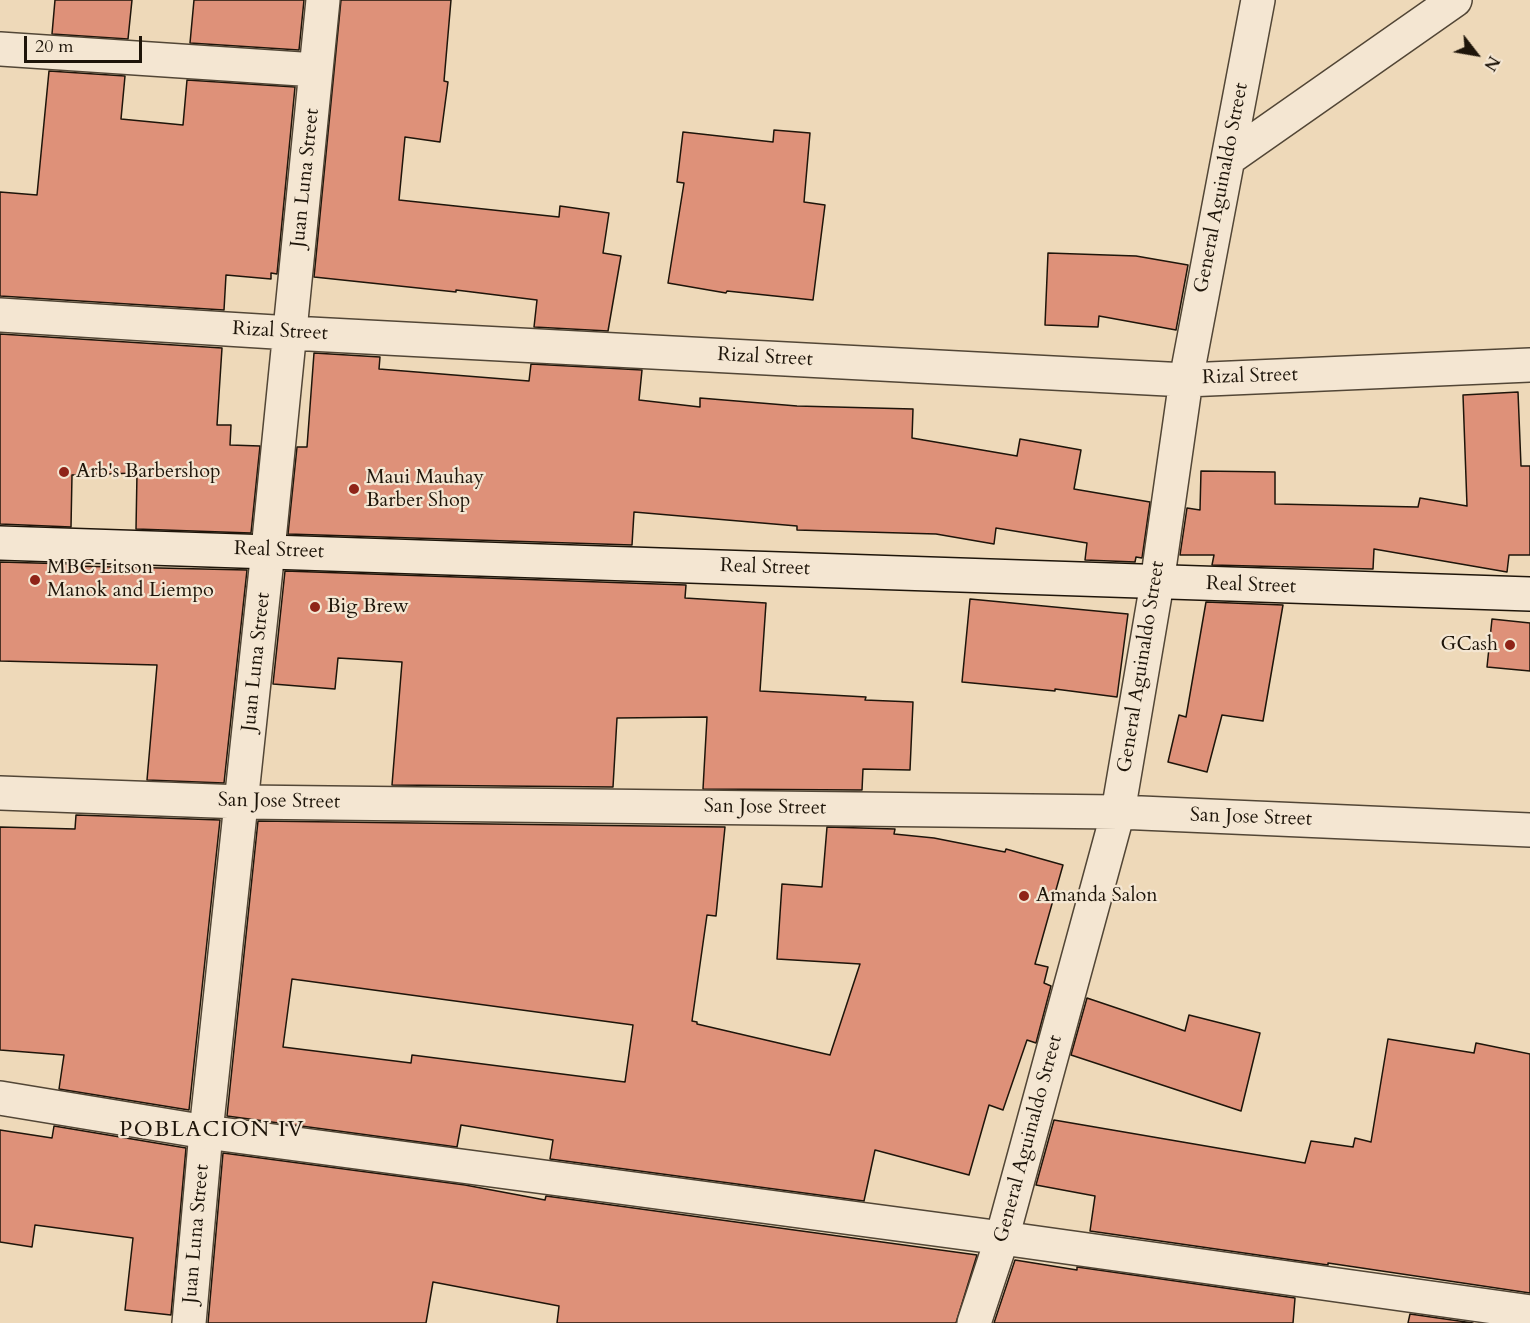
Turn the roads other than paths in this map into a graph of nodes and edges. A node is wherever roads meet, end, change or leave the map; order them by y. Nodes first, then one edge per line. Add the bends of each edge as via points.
1 (323, 0) edge
2 (1258, 0) edge
3 (1455, 0) edge
4 (0, 49) edge
5 (316, 70) junction
6 (1228, 159) junction
7 (0, 315) edge
8 (291, 333) junction
9 (1530, 365) edge
10 (1186, 380) junction
11 (0, 543) edge
12 (268, 550) junction
13 (1157, 583) junction
14 (1530, 594) edge
15 (0, 793) edge
16 (242, 802) junction
17 (1118, 812) junction
18 (1530, 830) edge
19 (0, 1098) edge
20 (206, 1132) junction
21 (1002, 1238) junction
22 (1530, 1314) edge
23 (189, 1323) edge
24 (974, 1323) edge
25 (1529, 1323) edge

1 - 5 street, Juan Luna Street
2 - 6 street, General Aguinaldo Street
3 - 6 street
4 - 5 street
5 - 8 street, Juan Luna Street
6 - 10 street, General Aguinaldo Street
7 - 8 street, Rizal Street
8 - 10 street, Rizal Street
8 - 12 street, Juan Luna Street
9 - 10 street, Rizal Street
10 - 13 street, General Aguinaldo Street
11 - 12 street, Real Street
12 - 13 street, Real Street
12 - 16 street, Juan Luna Street
13 - 14 street, Real Street
13 - 17 street, General Aguinaldo Street
15 - 16 street, San Jose Street
16 - 17 street, San Jose Street
16 - 20 street, Juan Luna Street
17 - 18 street, San Jose Street
17 - 21 street, General Aguinaldo Street
19 - 20 street
20 - 21 street
20 - 23 street, Juan Luna Street
21 - 22 street
21 - 24 street, General Aguinaldo Street
22 - 25 street

